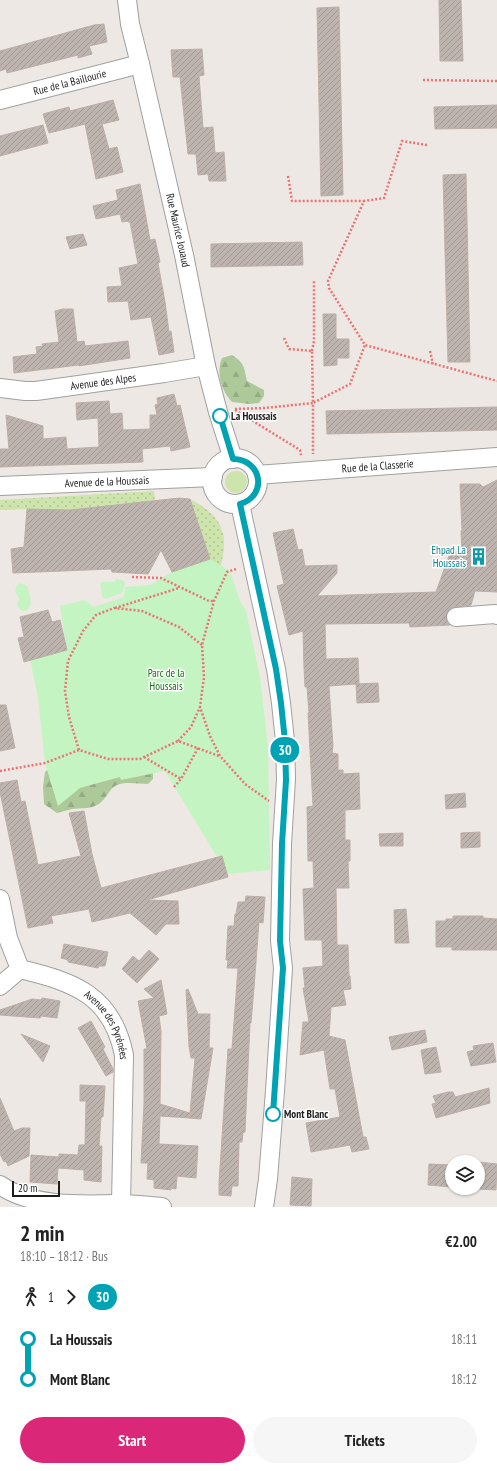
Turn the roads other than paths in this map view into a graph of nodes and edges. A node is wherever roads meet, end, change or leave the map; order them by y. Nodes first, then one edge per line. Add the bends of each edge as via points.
1 (127, 0) edge
2 (140, 64) junction
3 (0, 100) edge
4 (206, 366) junction
5 (0, 388) edge
6 (497, 457) edge
7 (233, 459) junction
8 (258, 476) junction
9 (213, 477) junction
10 (0, 486) edge
11 (240, 504) junction
12 (497, 615) edge
13 (456, 617) dead end
14 (0, 899) edge
15 (20, 969) junction
16 (0, 986) edge
17 (0, 1184) edge
18 (121, 1204) junction
19 (162, 1207) edge
20 (264, 1207) edge

1 - 2 street, Rue Maurice Jouaud
2 - 3 street, Rue de la Baillourie
2 - 4 street, Rue Maurice Jouaud via 184,255
4 - 5 street, Avenue des Alpes via 36,391
4 - 7 street, Rue Maurice Jouaud via 226,411
6 - 8 street, Rue de la Classerie
7 - 8 street via 250,464
7 - 9 street via 218,466
8 - 11 street via 256,492
9 - 10 street, Avenue de la Houssais
9 - 11 street via 213,487 221,499 230,504
11 - 20 street via 276,669 286,780 280,941 283,968
12 - 13 street
14 - 15 street via 8,938
15 - 16 street
15 - 18 street, Avenue des Pyrénées via 50,976 86,992 108,1013 115,1024 124,1055
17 - 18 street via 18,1196 42,1203
18 - 19 street

